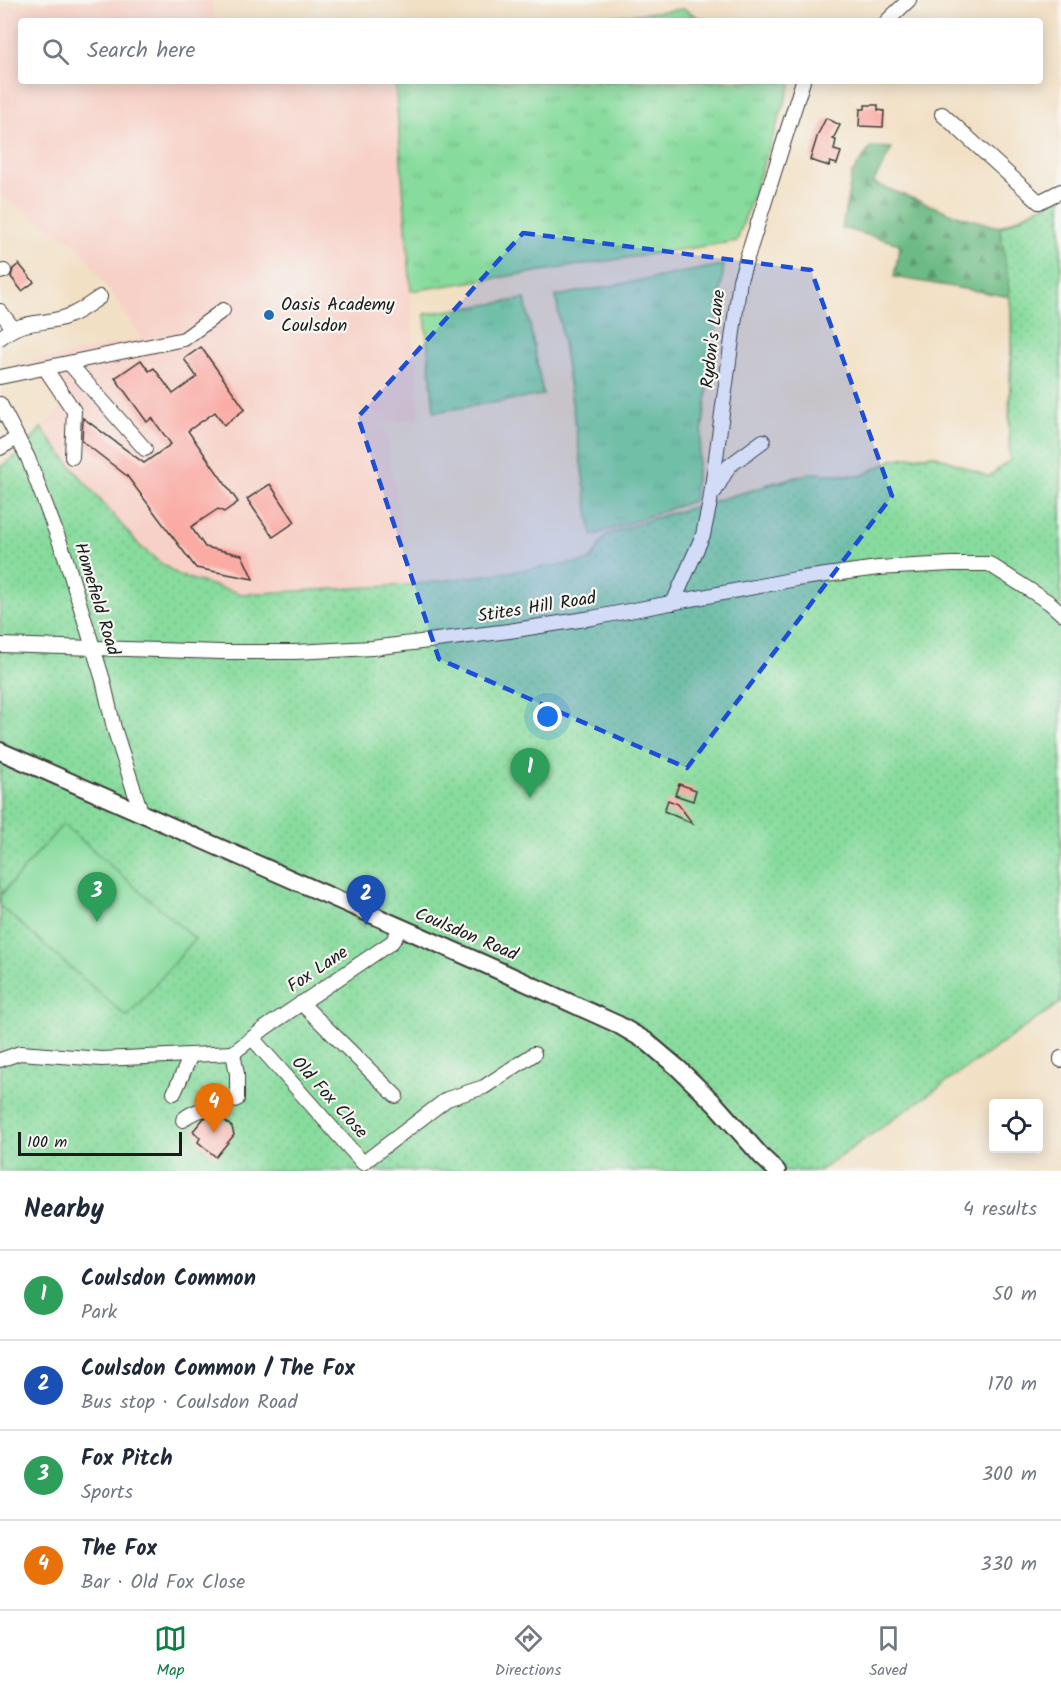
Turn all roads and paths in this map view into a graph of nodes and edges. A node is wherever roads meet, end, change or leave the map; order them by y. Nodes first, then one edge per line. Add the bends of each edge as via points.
1 (909, 0) edge
2 (890, 18) edge
3 (802, 84) edge
4 (942, 114) dead end
5 (1061, 191) edge
6 (100, 297) dead end
7 (223, 310) dead end
8 (0, 311) edge
9 (13, 328) junction
10 (0, 338) edge
11 (69, 363) junction
12 (45, 368) junction
13 (0, 377) edge
14 (0, 404) edge
15 (17, 438) junction
16 (763, 441) dead end
17 (0, 448) edge
18 (145, 449) dead end
19 (72, 457) dead end
20 (711, 498) junction
21 (673, 603) junction
22 (1061, 613) edge
23 (0, 645) edge
24 (92, 649) junction
25 (0, 751) edge
26 (141, 812) junction
27 (401, 928) junction
28 (301, 1003) junction
29 (253, 1039) junction
30 (233, 1053) junction
31 (534, 1054) dead end
32 (191, 1055) junction
33 (0, 1060) edge
34 (174, 1093) dead end
35 (396, 1096) dead end
36 (183, 1120) dead end
37 (777, 1171) edge

1 - 2 street
3 - 20 street, Rydon's Lane via 740,280
4 - 5 street via 1040,202
6 - 9 street via 63,318
7 - 11 street via 184,339
8 - 9 street
9 - 10 street
11 - 12 street
11 - 18 street
12 - 13 street
12 - 19 street via 74,411
14 - 15 street, Homefield Road
15 - 17 street
15 - 24 street, Homefield Road via 65,556
16 - 20 street via 729,466
20 - 21 street, Rydon's Lane via 703,535
21 - 22 street, Stites Hill Road via 878,568 989,564
21 - 24 street, Stites Hill Road via 509,631 372,648 242,652
23 - 24 street, Stites Hill Road
24 - 26 street, Homefield Road
25 - 26 main road, Coulsdon Road
26 - 27 main road, Coulsdon Road
27 - 28 street, Fox Lane via 392,942
27 - 37 main road, Coulsdon Road via 585,1009 646,1041 715,1104
28 - 29 street, Fox Lane
28 - 35 street
29 - 30 street, Fox Lane
29 - 31 street, Old Fox Close via 363,1163 447,1099 484,1087
30 - 32 street
30 - 36 street via 237,1099 197,1111
32 - 33 street via 102,1059 20,1053
32 - 34 street

